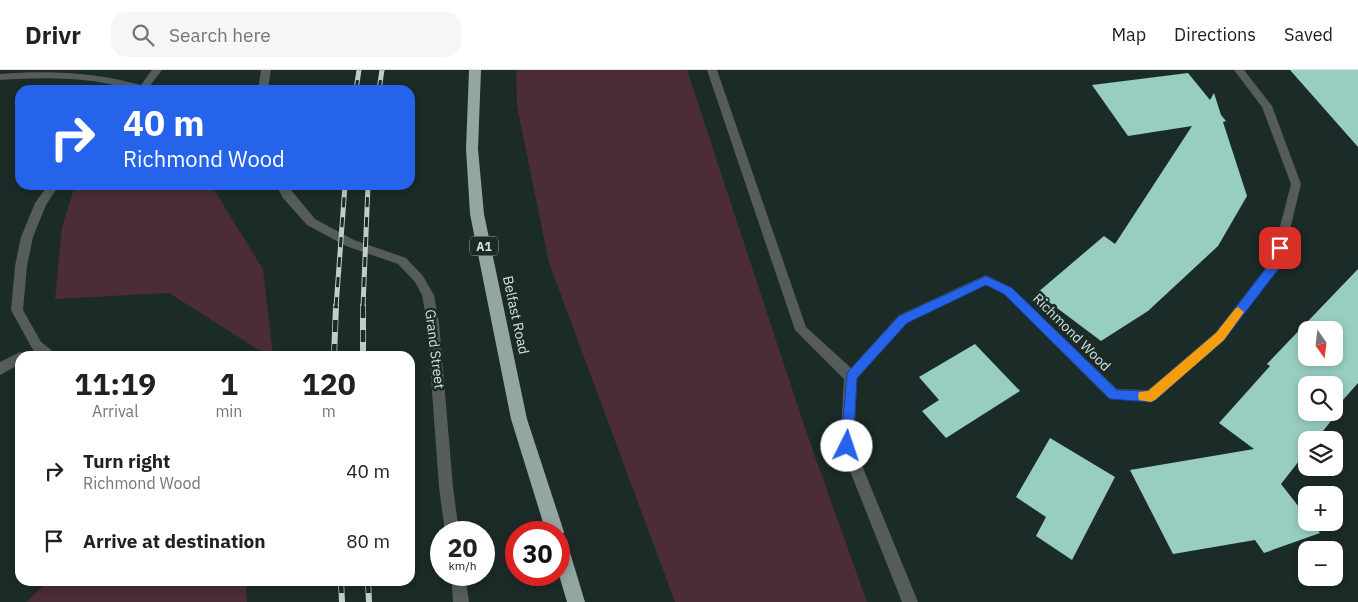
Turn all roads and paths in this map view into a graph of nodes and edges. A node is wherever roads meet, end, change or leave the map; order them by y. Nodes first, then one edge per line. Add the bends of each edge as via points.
1 (157, 70) edge
2 (266, 70) edge
3 (475, 70) edge
4 (712, 70) edge
5 (1239, 70) edge
6 (0, 77) edge
7 (125, 85) edge
8 (148, 85) edge
9 (264, 85) edge
10 (50, 190) edge
11 (284, 190) edge
12 (37, 346) junction
13 (28, 351) edge
14 (44, 351) edge
15 (15, 359) edge
16 (0, 369) edge
17 (852, 377) junction
18 (451, 521) edge
19 (551, 521) edge
20 (570, 582) edge
21 (459, 586) edge
22 (461, 602) edge
23 (576, 602) edge
24 (910, 602) edge

1 - 8 street
2 - 9 street
3 - 19 highway, Belfast Road / A1 via 472,149 477,214 519,419
4 - 17 street via 801,330
5 - 17 street, Richmond Wood via 1267,106 1296,184 1276,264 1220,336 1151,396 1114,395 1008,291 986,280 903,319
6 - 7 street via 60,74
10 - 12 street via 41,203 27,238 20,266 17,310
11 - 18 street, Grand Street via 311,222 350,243 402,261 419,279 428,295
12 - 13 street
12 - 14 street
15 - 16 street
17 - 24 street via 847,446
20 - 23 highway
21 - 22 street

